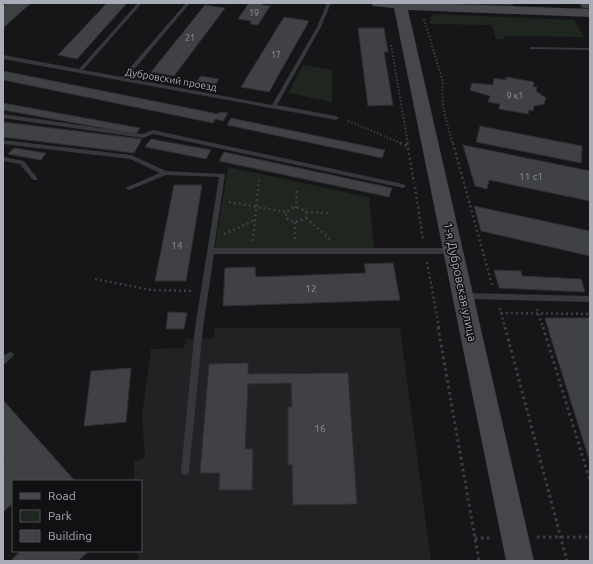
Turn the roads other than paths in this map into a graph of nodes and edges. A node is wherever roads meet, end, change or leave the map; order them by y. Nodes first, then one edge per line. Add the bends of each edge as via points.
1 (140, 3) edge
2 (188, 3) edge
3 (329, 3) edge
4 (378, 3) edge
5 (400, 4) edge
6 (590, 13) edge
7 (532, 48) dead end
8 (590, 49) edge
9 (3, 57) edge
10 (80, 71) junction
11 (123, 79) junction
12 (273, 107) junction
13 (3, 116) edge
14 (336, 118) dead end
15 (3, 142) edge
16 (3, 159) edge
17 (165, 173) junction
18 (36, 180) dead end
19 (403, 186) dead end
20 (129, 188) dead end
21 (210, 251) junction
22 (454, 251) junction
23 (463, 296) junction
24 (590, 299) edge
25 (10, 355) dead end
26 (3, 361) edge
27 (185, 471) dead end
28 (520, 561) edge

1 - 10 lane
2 - 11 lane
3 - 12 lane via 319,27
4 - 5 main road
5 - 6 main road
5 - 22 main road, 1-я Дубровская улица
7 - 8 lane
9 - 10 lane, Дубровский проезд
10 - 11 lane, Дубровский проезд
11 - 12 lane, Дубровский проезд
12 - 14 lane, Дубровский проезд
13 - 19 lane via 143,136 153,132
15 - 17 lane via 130,157
16 - 18 lane via 22,162
17 - 20 lane
17 - 21 lane via 222,175
21 - 22 lane
21 - 27 lane via 199,328
22 - 23 main road, 1-я Дубровская улица
23 - 24 lane
23 - 28 main road, 1-я Дубровская улица
25 - 26 lane

